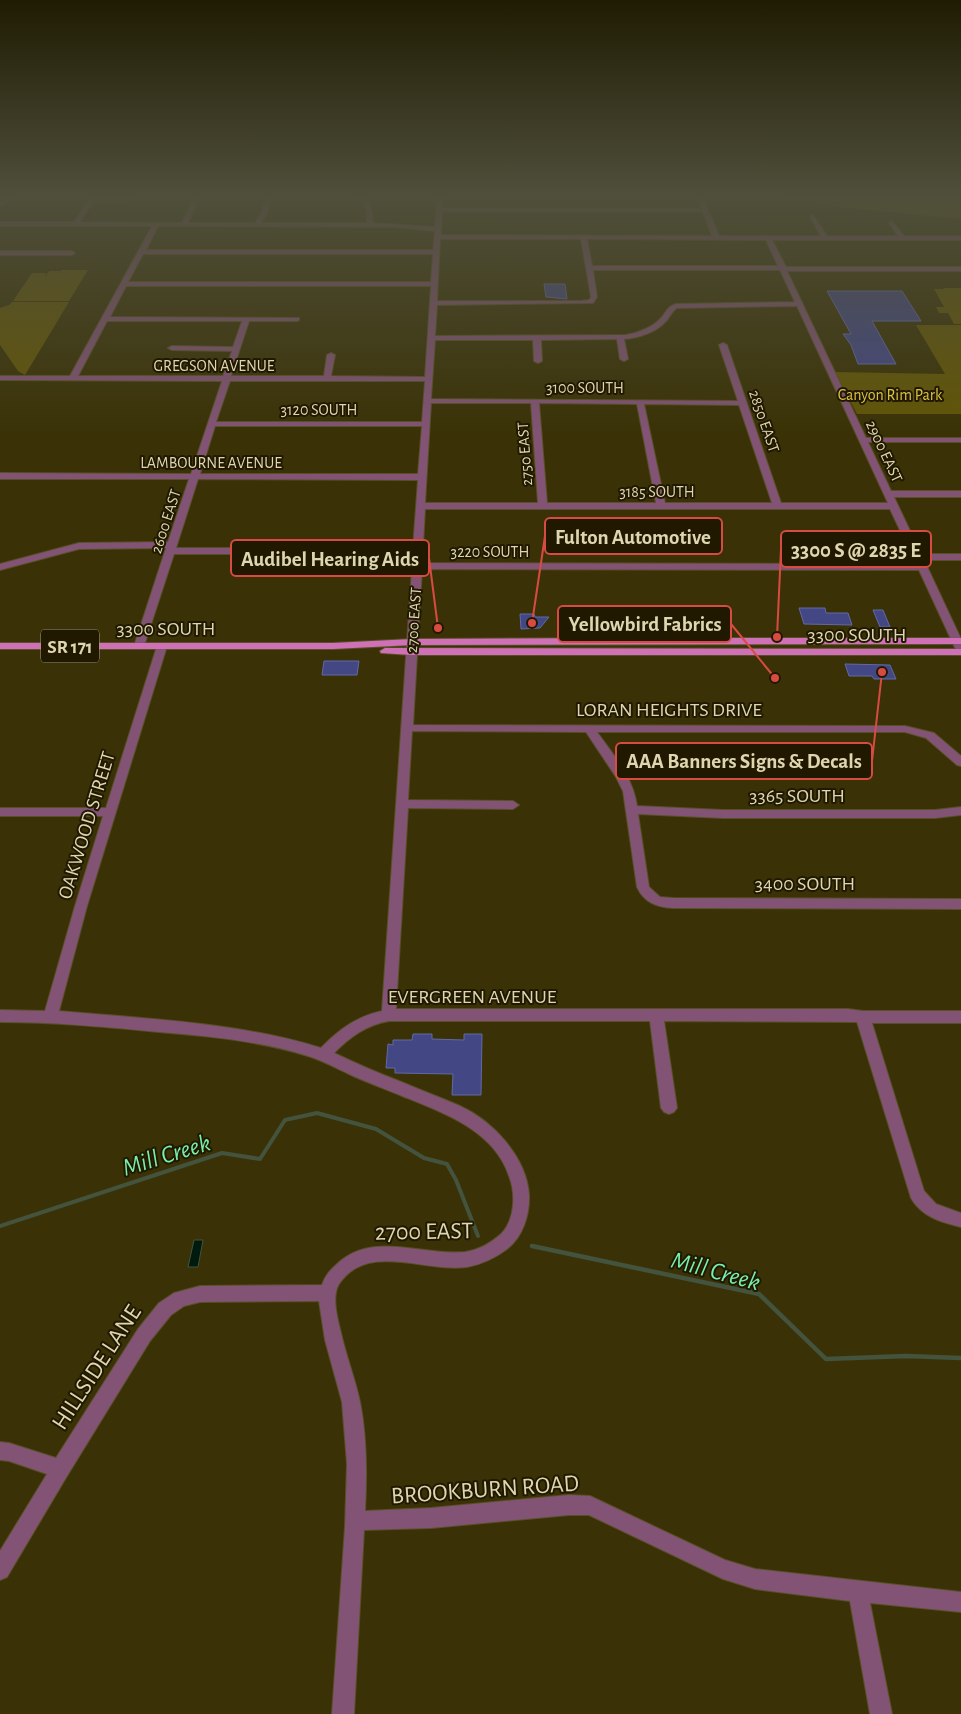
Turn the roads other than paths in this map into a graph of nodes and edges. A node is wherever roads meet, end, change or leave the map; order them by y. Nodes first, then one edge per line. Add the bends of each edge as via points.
1 (129, 275) edge
2 (436, 275) edge
3 (590, 275) edge
4 (786, 275) edge
5 (124, 284) junction
6 (435, 284) junction
7 (434, 303) junction
8 (800, 304) junction
9 (105, 319) junction
10 (246, 319) junction
11 (297, 319) dead end
12 (431, 338) junction
13 (537, 338) junction
14 (620, 338) junction
15 (723, 345) dead end
16 (172, 348) dead end
17 (237, 349) junction
18 (331, 355) dead end
19 (624, 359) dead end
20 (538, 361) dead end
21 (0, 378) edge
22 (73, 378) junction
23 (227, 378) junction
24 (327, 379) junction
25 (429, 379) junction
26 (427, 401) junction
27 (535, 401) junction
28 (640, 401) junction
29 (743, 403) junction
30 (212, 424) junction
31 (426, 424) junction
32 (863, 440) junction
33 (961, 440) edge
34 (0, 476) edge
35 (195, 476) junction
36 (422, 477) junction
37 (888, 494) junction
38 (961, 494) edge
39 (421, 506) junction
40 (543, 506) junction
41 (661, 506) junction
42 (778, 506) junction
43 (894, 506) junction
44 (171, 548) junction
45 (418, 551) junction
46 (918, 557) junction
47 (961, 557) edge
48 (417, 566) junction
49 (922, 566) junction
50 (0, 568) edge
51 (0, 646) edge
52 (139, 646) junction
53 (162, 646) junction
54 (960, 646) edge
55 (412, 647) junction
56 (408, 728) junction
57 (589, 728) junction
58 (961, 762) edge
59 (403, 804) junction
60 (513, 805) dead end
61 (632, 810) junction
62 (961, 810) edge
63 (0, 812) edge
64 (109, 812) junction
65 (961, 904) edge
66 (389, 1015) junction
67 (656, 1015) junction
68 (0, 1016) edge
69 (51, 1016) junction
70 (863, 1017) junction
71 (961, 1017) edge
72 (324, 1055) junction
73 (669, 1108) dead end
74 (961, 1220) edge
75 (328, 1292) junction
76 (0, 1451) edge
77 (60, 1469) junction
78 (356, 1521) junction
79 (0, 1570) edge
80 (858, 1592) junction
81 (961, 1602) edge
82 (343, 1714) edge
83 (881, 1714) edge

1 - 5 street
2 - 6 street, 2700 EAST
3 - 7 street via 594,298 591,302
4 - 8 street, 2900 EAST
5 - 6 street
5 - 9 street
6 - 7 street, 2700 EAST
7 - 12 street, 2700 EAST
8 - 14 street via 680,305 668,310 663,320 645,332
8 - 32 street, 2900 EAST
9 - 10 street
9 - 22 street
10 - 11 street
10 - 17 street, 2600 EAST
12 - 13 street
12 - 25 street, 2700 EAST
13 - 14 street
13 - 20 street
14 - 19 street
15 - 29 street, 2850 EAST
16 - 17 street
17 - 23 street, 2600 EAST
18 - 24 street
21 - 22 street, GREGSON AVENUE
22 - 23 street, GREGSON AVENUE
23 - 24 street, GREGSON AVENUE
23 - 30 street, 2600 EAST
24 - 25 street, GREGSON AVENUE
25 - 26 street, 2700 EAST
26 - 27 street, 3100 SOUTH
26 - 31 street, 2700 EAST
27 - 28 street, 3100 SOUTH
27 - 40 street, 2750 EAST
28 - 29 street, 3100 SOUTH
28 - 41 street
29 - 42 street, 2850 EAST
30 - 31 street, 3120 SOUTH
30 - 35 street, 2600 EAST
31 - 36 street, 2700 EAST
32 - 33 street
32 - 37 street, 2900 EAST
34 - 35 street, LAMBOURNE AVENUE
35 - 36 street, LAMBOURNE AVENUE
35 - 44 street, 2600 EAST
36 - 39 street, 2700 EAST
37 - 38 street
37 - 43 street, 2900 EAST
39 - 40 street, 3185 SOUTH
39 - 45 street, 2700 EAST
40 - 41 street, 3185 SOUTH
41 - 42 street, 3185 SOUTH
42 - 43 street, 3185 SOUTH
43 - 46 street, 2900 EAST
44 - 45 street
44 - 50 street via 86,545
44 - 52 street, 2600 EAST
45 - 48 street, 2700 EAST
46 - 47 street
46 - 49 street, 2900 EAST
48 - 49 street, 3220 SOUTH
48 - 55 street, 2700 EAST
49 - 54 street, 2900 EAST
51 - 52 main road, 3300 SOUTH / SR 171
52 - 53 main road, 3300 SOUTH / SR 171
53 - 55 main road, 3300 SOUTH / SR 171
53 - 64 street, OAKWOOD STREET
54 - 55 main road, 3300 SOUTH / SR 171
55 - 56 street, 2700 EAST
56 - 57 street, LORAN HEIGHTS DRIVE
56 - 59 street, 2700 EAST
57 - 58 street, LORAN HEIGHTS DRIVE via 898,728 930,735
57 - 61 street via 625,781
59 - 60 street
59 - 66 street, 2700 EAST
61 - 62 street, 3365 SOUTH via 723,814 935,814
61 - 65 street, 3400 SOUTH via 642,884 650,897 657,901
63 - 64 street
64 - 69 street, OAKWOOD STREET
66 - 67 street, EVERGREEN AVENUE
66 - 72 street, EVERGREEN AVENUE via 374,1017 348,1030
67 - 70 street, EVERGREEN AVENUE
67 - 73 street
68 - 69 street
69 - 72 street via 225,1033
70 - 71 street, EVERGREEN AVENUE
70 - 74 street via 917,1193 932,1210
72 - 75 street, 2700 EAST via 456,1110 478,1124 492,1136 512,1165 521,1192 516,1228 502,1244 476,1258 437,1259 390,1252 371,1254 342,1269 332,1280
75 - 77 street, HILLSIDE LANE via 200,1294 180,1299 166,1309 144,1334
75 - 78 street via 331,1326 353,1418
76 - 77 street
77 - 79 street, HILLSIDE LANE
78 - 80 street, BROOKBURN ROAD via 590,1506 723,1569 773,1582
78 - 82 street
80 - 81 street, BROOKBURN ROAD
80 - 83 street

